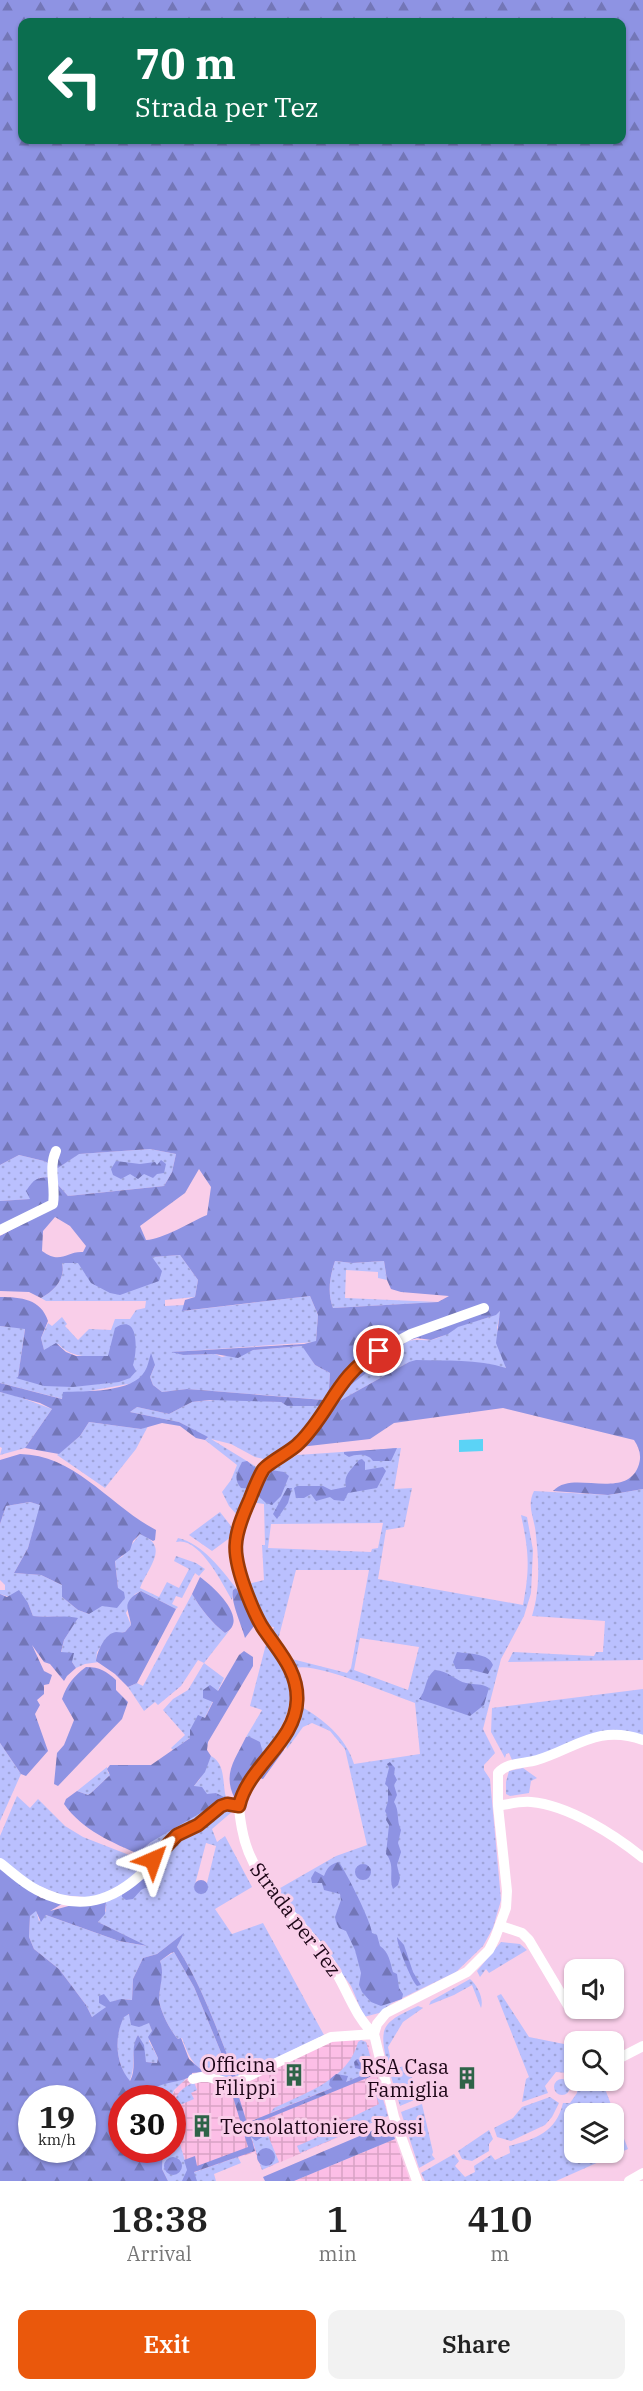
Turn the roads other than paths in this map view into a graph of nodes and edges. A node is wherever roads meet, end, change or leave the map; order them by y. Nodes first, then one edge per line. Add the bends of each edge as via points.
1 (56, 1151) dead end
2 (0, 1230) edge
3 (484, 1308) dead end
4 (643, 1740) edge
5 (239, 1806) junction
6 (498, 1806) junction
7 (643, 1858) edge
8 (0, 1863) edge
9 (501, 1926) junction
10 (564, 1999) edge
11 (374, 2034) junction
12 (643, 2046) edge
13 (624, 2056) edge
14 (193, 2079) dead end
15 (643, 2173) edge
16 (417, 2181) edge
17 (628, 2181) edge

1 - 2 street via 51,1161 53,1204
3 - 5 street via 411,1334 363,1360 350,1372 300,1443 264,1467 237,1527 235,1555 258,1622 291,1669 297,1701 291,1724 257,1768
4 - 6 street via 598,1736 534,1761 505,1767 497,1776
5 - 8 street via 221,1806 198,1825 177,1835 140,1876 96,1901 67,1900 36,1890
5 - 11 street, Strada per Tez via 254,1867 330,1962 363,2023
6 - 7 street via 525,1802 549,1805 619,1838
6 - 9 street via 507,1890
9 - 10 street via 522,1933 529,1940
9 - 11 street via 489,1950 467,1972 386,2013
11 - 14 street via 331,2037 232,2084 205,2076
11 - 16 street via 394,2117
12 - 13 street
15 - 17 street

